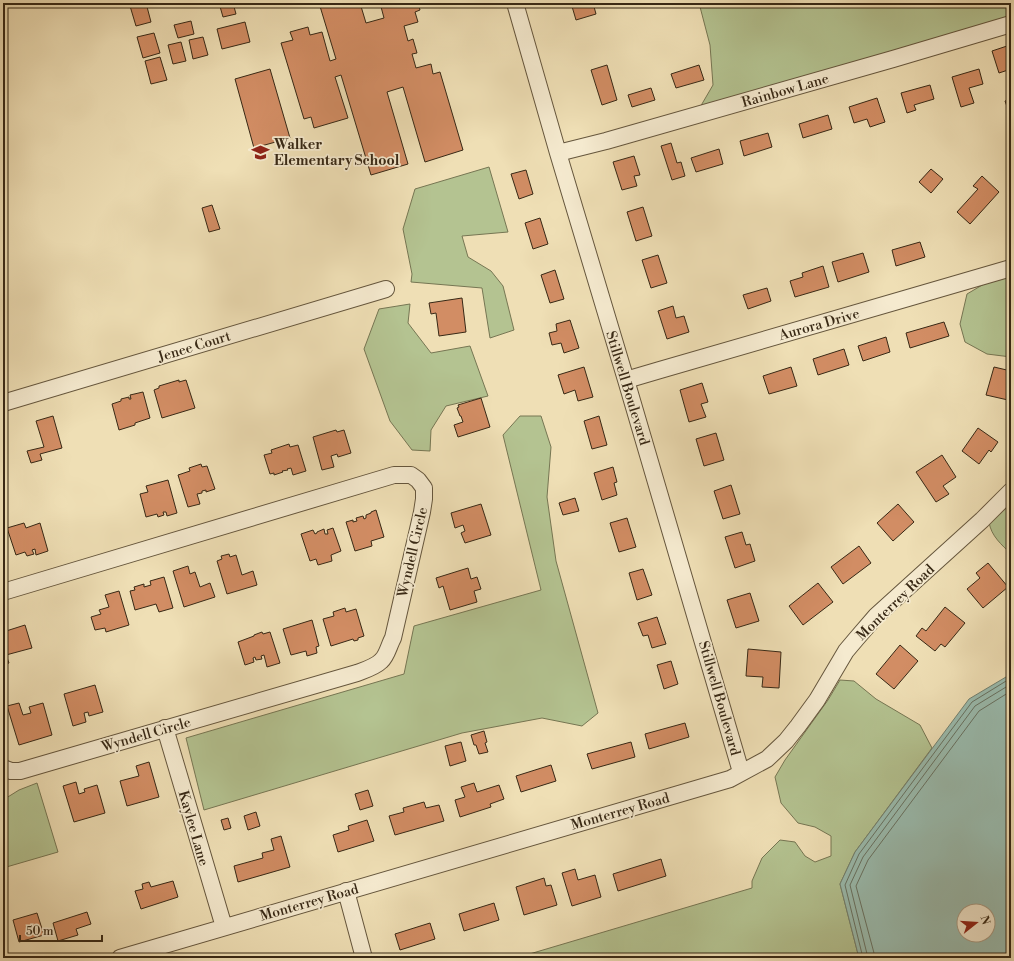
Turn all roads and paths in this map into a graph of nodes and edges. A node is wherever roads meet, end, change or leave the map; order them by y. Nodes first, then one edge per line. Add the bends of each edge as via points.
1 (515, 3) edge
2 (1011, 24) edge
3 (558, 153) junction
4 (1011, 268) edge
5 (386, 289) dead end
6 (626, 380) junction
7 (3, 403) edge
8 (1011, 491) edge
9 (3, 592) edge
10 (165, 728) junction
11 (3, 768) edge
12 (741, 772) junction
13 (346, 891) junction
14 (224, 927) junction
15 (122, 958) edge
16 (364, 958) edge

1 - 3 street, Stillwell Boulevard
2 - 3 street, Rainbow Lane
3 - 6 street, Stillwell Boulevard
4 - 6 street, Aurora Drive
5 - 7 street, Jenee Court
6 - 12 street, Stillwell Boulevard
8 - 12 street, Monterrey Road via 876,616 846,651 817,700 786,741 767,759
9 - 10 street, Wyndell Circle via 394,475 411,475 418,480 424,488 422,512 393,638 381,662 357,673
10 - 11 street, Wyndell Circle via 20,771
10 - 14 street, Kaylee Lane
12 - 13 street, Monterrey Road via 730,778
13 - 14 street, Monterrey Road
13 - 16 street
14 - 15 street, Monterrey Road

